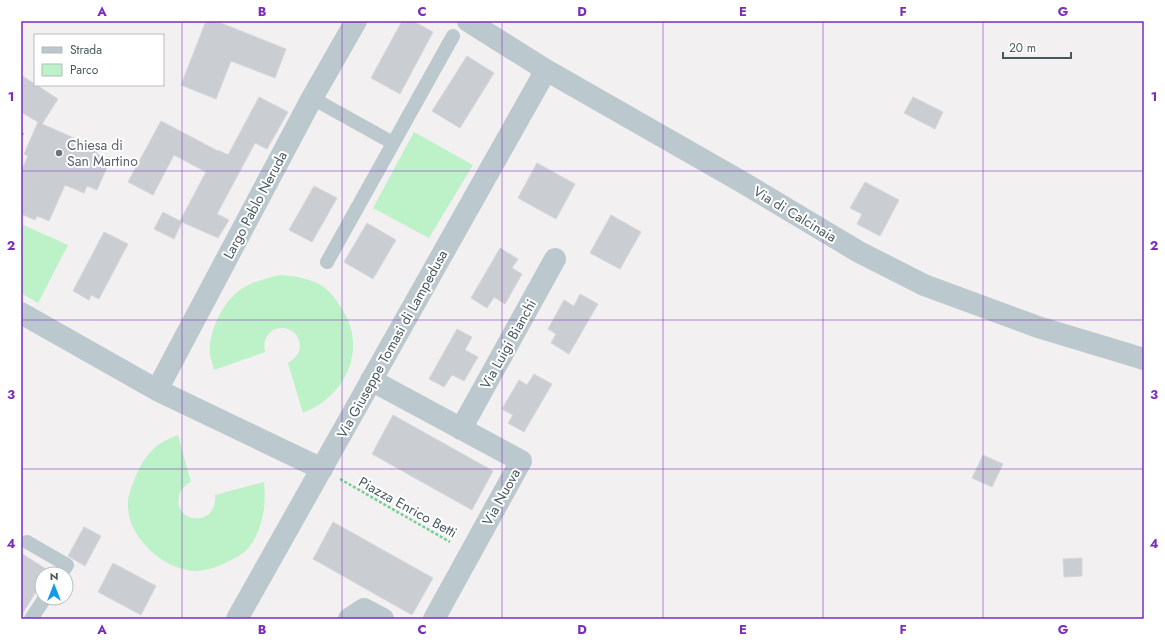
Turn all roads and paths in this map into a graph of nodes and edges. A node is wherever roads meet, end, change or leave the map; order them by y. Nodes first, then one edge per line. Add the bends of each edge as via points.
1 (356, 21) edge
2 (468, 21) edge
3 (453, 36) dead end
4 (546, 70) junction
5 (312, 98) junction
6 (21, 133) edge
7 (24, 135) dead end
8 (393, 143) junction
9 (556, 259) dead end
10 (327, 262) dead end
11 (21, 313) edge
12 (1144, 359) edge
13 (372, 380) junction
14 (157, 390) junction
15 (461, 429) junction
16 (329, 473) junction
17 (27, 542) dead end
18 (471, 553) junction
19 (66, 566) edge
20 (40, 606) edge
21 (31, 619) edge
22 (237, 619) edge
23 (349, 619) edge
24 (383, 619) edge
25 (434, 619) edge

1 - 5 street, Largo Pablo Neruda
2 - 4 street, Via di Calcinaia
3 - 8 lane
4 - 12 street, Via di Calcinaia via 859,252 924,285 1038,327
4 - 13 street, Via Giuseppe Tomasi di Lampedusa
5 - 8 lane
5 - 14 street, Largo Pablo Neruda
6 - 7 path
8 - 10 lane
9 - 15 street, Via Luigi Bianchi
11 - 14 street
13 - 15 street, Via Nuova
13 - 16 street, Via Giuseppe Tomasi di Lampedusa
14 - 16 street
15 - 18 street, Via Nuova via 520,461
16 - 18 path, Piazza Enrico Betti
16 - 22 street, Via Giuseppe Tomasi di Lampedusa
17 - 19 lane
18 - 25 street, Via Nuova
20 - 21 lane
23 - 24 street via 364,609

